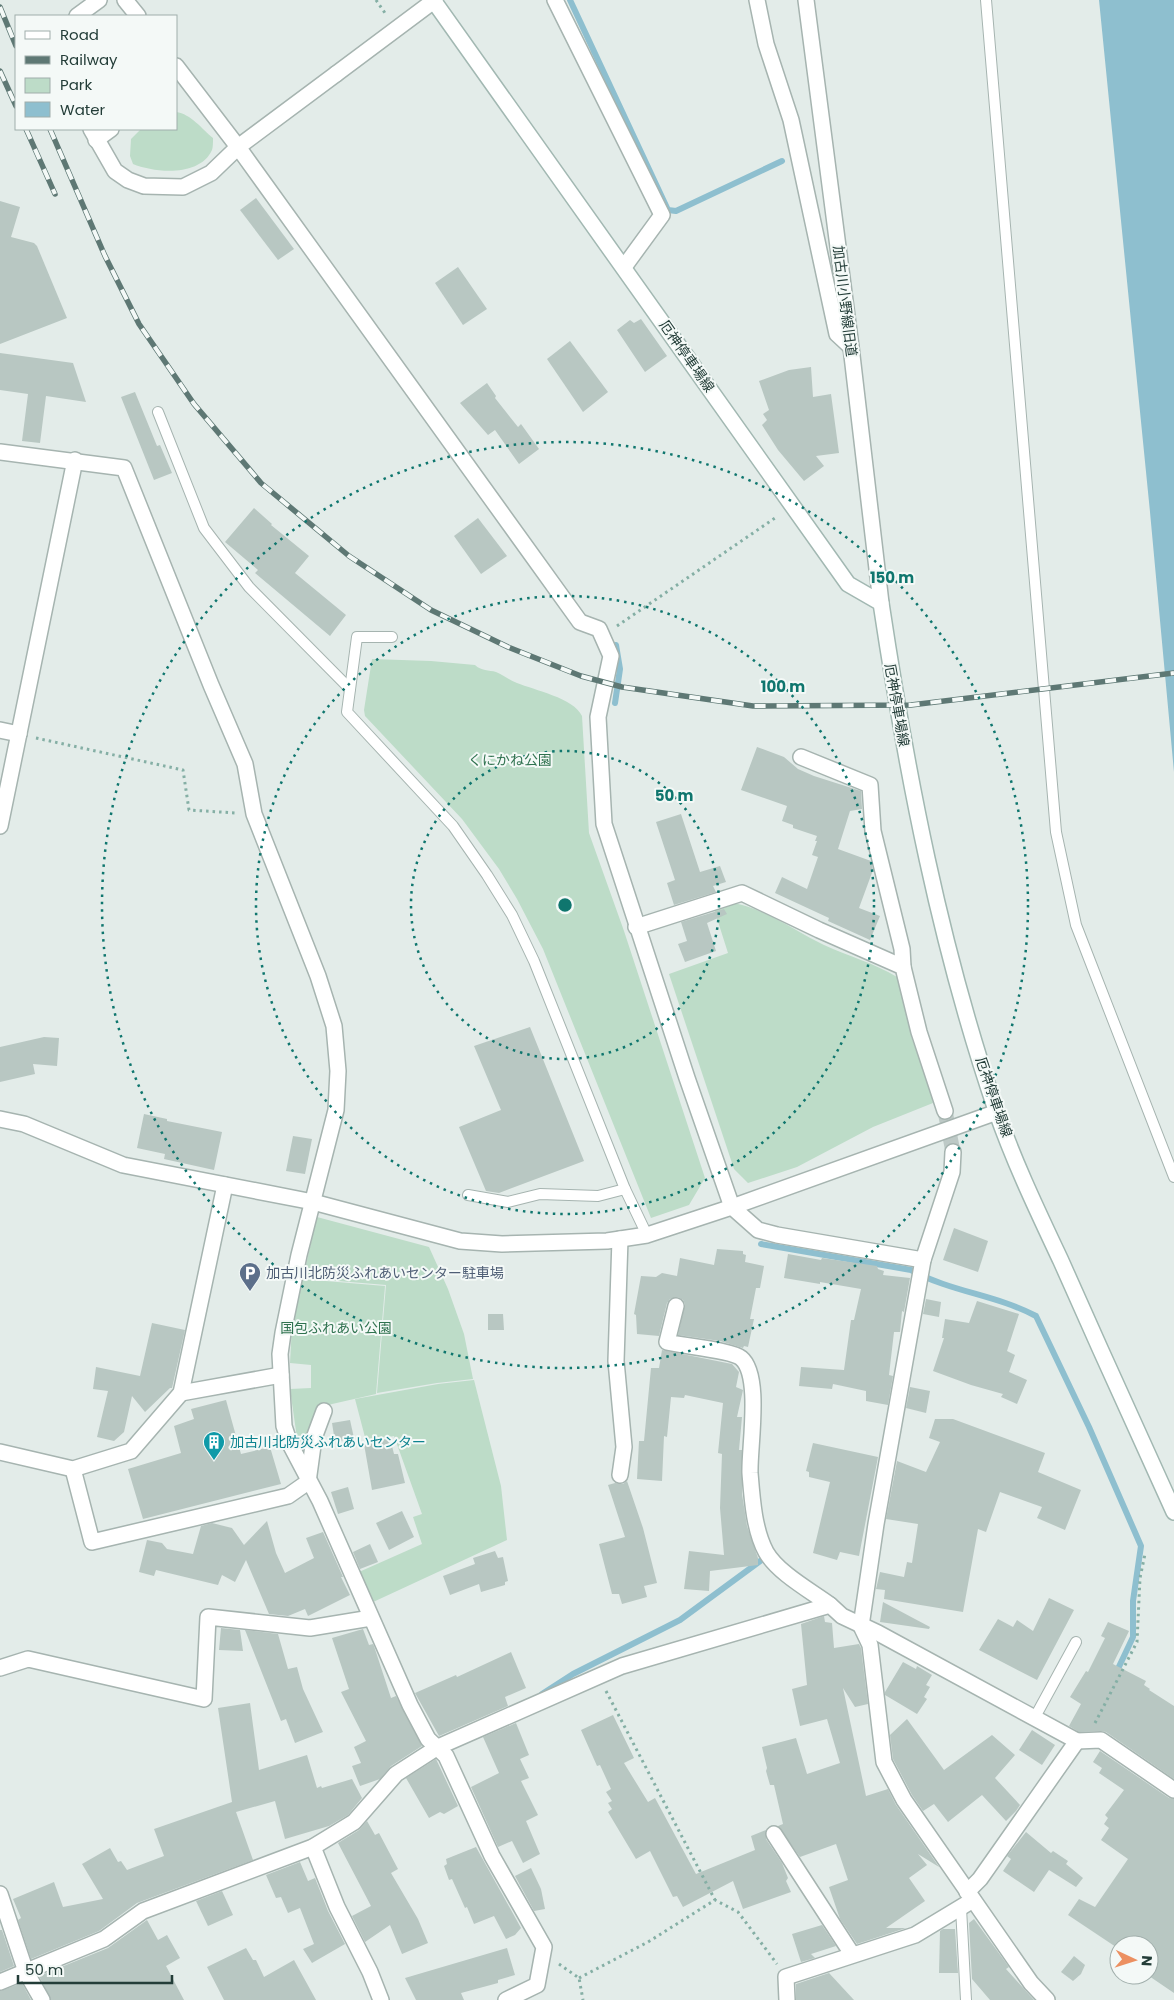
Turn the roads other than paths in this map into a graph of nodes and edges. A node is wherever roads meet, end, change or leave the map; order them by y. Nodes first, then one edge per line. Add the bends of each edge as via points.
1 (99, 0) edge
2 (125, 0) edge
3 (434, 0) edge
4 (555, 0) edge
5 (757, 0) edge
6 (806, 0) edge
7 (986, 0) edge
8 (79, 15) edge
9 (137, 15) edge
10 (179, 74) edge
11 (107, 130) edge
12 (93, 134) edge
13 (238, 147) junction
14 (624, 266) junction
15 (850, 347) junction
16 (158, 412) dead end
17 (0, 452) edge
18 (76, 460) junction
19 (881, 603) junction
20 (392, 637) dead end
21 (350, 690) junction
22 (0, 730) edge
23 (19, 734) junction
24 (801, 757) dead end
25 (0, 826) edge
26 (636, 926) junction
27 (903, 967) junction
28 (945, 1111) tunnel mouth
29 (997, 1112) junction
30 (0, 1119) edge
31 (953, 1152) tunnel mouth
32 (1174, 1177) edge
33 (225, 1185) junction
34 (625, 1189) junction
35 (468, 1195) dead end
36 (313, 1202) junction
37 (732, 1207) junction
38 (647, 1235) junction
39 (620, 1239) junction
40 (923, 1260) junction
41 (676, 1306) dead end
42 (281, 1375) junction
43 (181, 1393) junction
44 (324, 1411) dead end
45 (0, 1452) edge
46 (74, 1469) junction
47 (620, 1475) dead end
48 (308, 1482) junction
49 (1174, 1512) edge
50 (830, 1605) junction
51 (370, 1618) junction
52 (861, 1626) junction
53 (1076, 1642) dead end
54 (0, 1668) edge
55 (1035, 1717) junction
56 (1084, 1741) junction
57 (438, 1747) junction
58 (1174, 1790) edge
59 (774, 1834) dead end
60 (313, 1847) junction
61 (0, 1894) edge
62 (967, 1900) junction
63 (852, 1954) junction
64 (26, 1972) junction
65 (0, 1982) edge
66 (42, 2000) edge
67 (381, 2000) edge
68 (506, 2000) edge
69 (788, 2000) edge
70 (966, 2000) edge
71 (1047, 2000) edge

1 - 8 street
2 - 9 street
3 - 13 street
3 - 14 street, 厄神停車場線
4 - 14 street via 662,215
5 - 15 street via 766,44 790,120 837,334
6 - 15 street, 加古川小野線旧道
7 - 32 lane via 1056,832 1076,925
10 - 13 street
11 - 12 street
12 - 13 street via 115,171 144,186 162,188 183,187 196,181
13 - 26 street via 580,622 599,629 611,656 598,717 604,824
14 - 19 street, 厄神停車場線 via 848,584
15 - 19 street, 加古川小野線旧道
16 - 21 lane via 204,528 250,587
17 - 18 street
18 - 23 street
18 - 36 street via 124,468 245,764 254,814 318,976 334,1026 338,1071 336,1110
19 - 29 street, 厄神停車場線 via 896,706 922,843 958,984
20 - 21 lane via 357,637
21 - 34 lane via 347,712 453,826 512,915 534,961
22 - 23 street
23 - 25 street
24 - 27 street via 870,786 873,831 902,949
26 - 27 street via 742,893
26 - 37 street
27 - 28 street via 919,1032
29 - 37 street
29 - 49 street, 厄神停車場線
30 - 33 street via 24,1124 123,1165
31 - 40 street via 952,1172
33 - 36 street
33 - 43 street
34 - 35 lane via 598,1196 540,1194 508,1202
34 - 38 lane
36 - 39 street via 460,1241 502,1244
36 - 42 street via 283,1333
37 - 38 street
37 - 40 street via 758,1230
38 - 39 street
39 - 47 street via 616,1361 624,1447
40 - 52 street via 874,1533
41 - 50 street via 667,1342 730,1353 746,1364 753,1397 750,1473 760,1536 772,1560
42 - 43 street
42 - 48 street via 284,1426
43 - 46 street via 131,1451
44 - 48 street via 314,1438
45 - 46 street
46 - 48 street via 92,1542 288,1496
48 - 51 street via 320,1501
50 - 52 street
50 - 57 street via 622,1666
51 - 54 street via 310,1628 208,1617 204,1699 28,1659
51 - 57 street via 428,1739
52 - 55 street
52 - 62 street via 870,1645 884,1762
53 - 55 lane
55 - 56 street
56 - 58 street via 1101,1740
56 - 62 street
57 - 60 street via 396,1774 354,1822
57 - 68 street via 446,1756 492,1856 544,1947 537,1985
59 - 63 street
60 - 64 street via 143,1912 104,1939
60 - 67 street
61 - 64 street
62 - 63 street via 915,1935
62 - 70 lane
62 - 71 street
63 - 69 street via 786,1977
64 - 65 street
64 - 66 street

